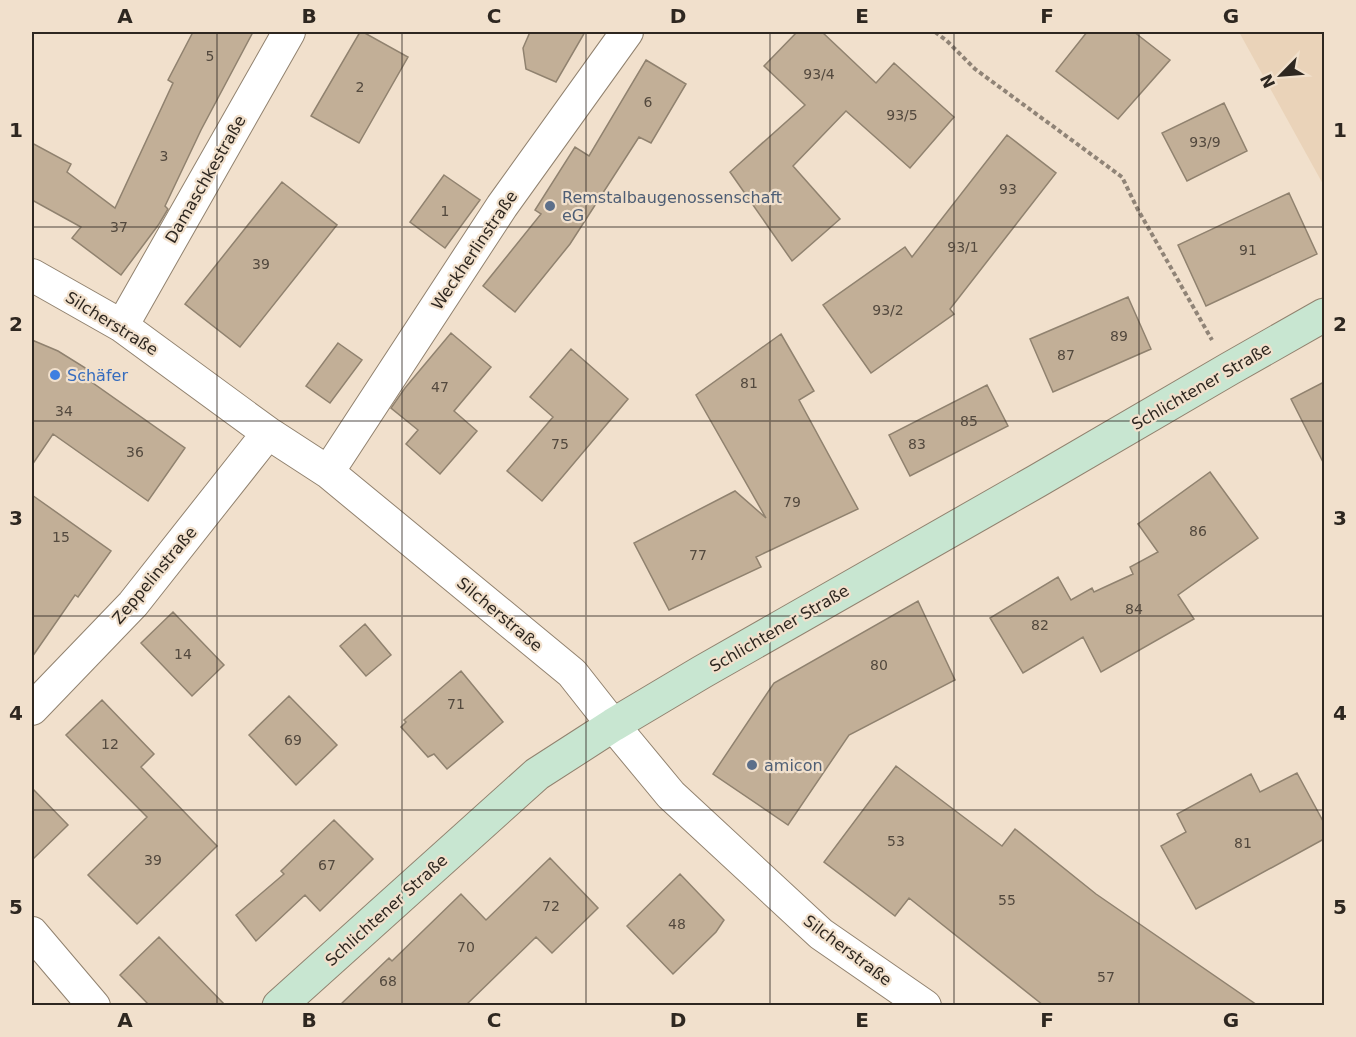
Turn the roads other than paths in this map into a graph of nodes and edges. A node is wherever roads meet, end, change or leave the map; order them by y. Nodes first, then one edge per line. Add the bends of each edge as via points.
1 (289, 32) edge
2 (627, 32) edge
3 (32, 274) edge
4 (1324, 315) edge
5 (122, 326) junction
6 (268, 433) junction
7 (328, 472) junction
8 (32, 709) edge
9 (613, 725) junction
10 (32, 933) edge
11 (94, 1005) edge
12 (279, 1005) edge
13 (925, 1005) edge

1 - 5 street, Damaschkestraße
2 - 7 street, Weckherlinstraße via 502,206
3 - 5 street, Silcherstraße
4 - 9 main road, Schlichtener Straße
5 - 6 street, Silcherstraße
6 - 7 street, Silcherstraße
6 - 8 street, Zeppelinstraße via 133,604
7 - 9 street, Silcherstraße via 572,673
9 - 12 main road, Schlichtener Straße via 537,774
9 - 13 street, Silcherstraße via 671,795 821,934
10 - 11 street

